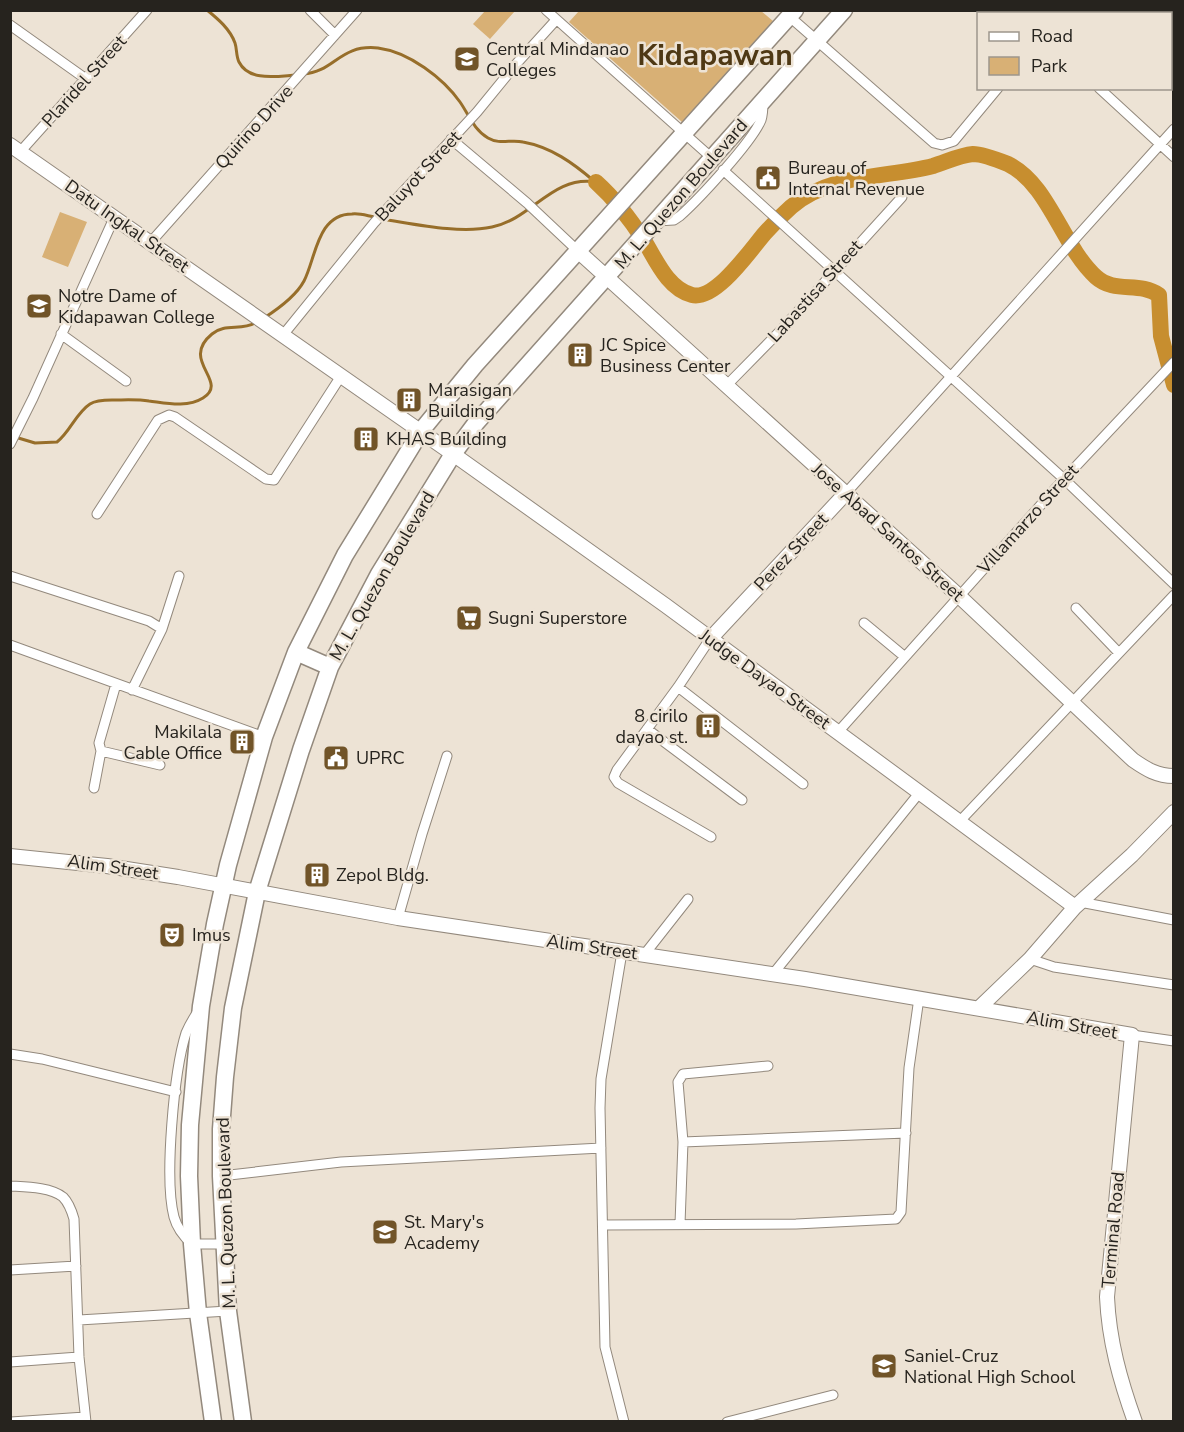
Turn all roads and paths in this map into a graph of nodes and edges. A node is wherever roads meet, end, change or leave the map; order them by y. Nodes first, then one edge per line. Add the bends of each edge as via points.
1 (147, 10) edge
2 (310, 10) edge
3 (357, 10) edge
4 (546, 10) edge
5 (844, 10) edge
6 (792, 14) edge
7 (556, 20) junction
8 (10, 25) edge
9 (335, 34) junction
10 (817, 40) junction
11 (86, 79) junction
12 (996, 90) edge
13 (1101, 90) edge
14 (1173, 129) edge
15 (684, 134) junction
16 (451, 139) junction
17 (1160, 144) junction
18 (15, 148) edge
19 (1173, 156) edge
20 (718, 165) junction
21 (902, 196) dead end
22 (114, 218) junction
23 (150, 243) junction
24 (579, 252) junction
25 (835, 270) junction
26 (608, 277) junction
27 (61, 334) junction
28 (283, 335) junction
29 (1173, 362) edge
30 (341, 376) junction
31 (951, 376) junction
32 (126, 381) dead end
33 (727, 385) junction
34 (10, 420) edge
35 (19, 428) junction
36 (421, 431) junction
37 (10, 444) edge
38 (453, 454) junction
39 (1064, 479) junction
40 (846, 493) junction
41 (97, 514) dead end
42 (10, 576) edge
43 (179, 576) dead end
44 (1173, 584) edge
45 (1173, 595) edge
46 (959, 596) junction
47 (1076, 608) dead end
48 (864, 623) dead end
49 (162, 629) junction
50 (710, 639) junction
51 (10, 645) edge
52 (296, 652) junction
53 (1119, 652) junction
54 (905, 657) junction
55 (330, 668) junction
56 (116, 684) junction
57 (678, 687) junction
58 (132, 690) junction
59 (1072, 702) junction
60 (647, 729) junction
61 (838, 732) junction
62 (264, 737) junction
63 (101, 751) junction
64 (447, 756) dead end
65 (160, 765) dead end
66 (1173, 776) edge
67 (803, 784) dead end
68 (94, 788) dead end
69 (920, 792) junction
70 (741, 800) dead end
71 (1173, 812) edge
72 (960, 821) junction
73 (711, 837) dead end
74 (10, 856) edge
75 (223, 885) junction
76 (257, 892) junction
77 (688, 899) dead end
78 (1078, 905) junction
79 (398, 918) junction
80 (1173, 920) edge
81 (622, 952) junction
82 (644, 955) junction
83 (1030, 959) junction
84 (773, 974) junction
85 (1173, 985) edge
86 (919, 998) junction
87 (201, 1006) junction
88 (979, 1008) junction
89 (1132, 1035) junction
90 (1173, 1041) edge
91 (10, 1054) edge
92 (768, 1066) dead end
93 (176, 1092) junction
94 (906, 1133) junction
95 (683, 1142) junction
96 (601, 1148) junction
97 (221, 1176) junction
98 (10, 1186) edge
99 (680, 1224) junction
100 (603, 1225) junction
101 (192, 1244) junction
102 (224, 1244) junction
103 (76, 1266) junction
104 (10, 1270) edge
105 (228, 1311) junction
106 (198, 1313) junction
107 (79, 1320) junction
108 (79, 1356) junction
109 (10, 1362) edge
110 (833, 1395) dead end
111 (85, 1419) edge
112 (11, 1422) edge
113 (213, 1422) edge
114 (243, 1422) edge
115 (624, 1422) edge
116 (727, 1422) edge
117 (1135, 1422) edge

1 - 11 street, Plaridel Street
2 - 9 street
3 - 9 street, Quirino Drive
4 - 7 street
5 - 10 highway, M. L. Quezon Boulevard
6 - 10 street
6 - 15 highway, M. L. Quezon Boulevard
7 - 15 street
7 - 16 street, Baluyot Street
8 - 11 street
9 - 23 street, Quirino Drive
10 - 12 street via 934,143 954,141
10 - 20 highway, M. L. Quezon Boulevard via 763,100
11 - 18 street, Plaridel Street
13 - 17 street
14 - 17 street, Perez Street
15 - 20 street
15 - 24 highway, M. L. Quezon Boulevard
16 - 24 street
16 - 28 street, Baluyot Street via 374,223
17 - 19 street
17 - 31 street, Perez Street
18 - 22 street, Datu Ingkal Street
20 - 25 street
20 - 26 highway, M. L. Quezon Boulevard via 656,223
21 - 25 street, Labastisa Street
22 - 23 street, Datu Ingkal Street
22 - 27 street
23 - 28 street, Datu Ingkal Street
24 - 26 street, Jose Abad Santos Street
24 - 36 highway, M. L. Quezon Boulevard
25 - 31 street
25 - 33 street, Labastisa Street
26 - 33 street, Jose Abad Santos Street
26 - 38 highway, M. L. Quezon Boulevard via 504,390
27 - 32 street
27 - 35 street
28 - 30 street, Datu Ingkal Street
29 - 39 street, Villamarzo Street
30 - 36 street, Datu Ingkal Street
30 - 41 street via 274,480 266,479 169,415 158,420
31 - 39 street
31 - 40 street, Perez Street
33 - 40 street, Jose Abad Santos Street
34 - 35 street
35 - 37 street
36 - 38 street, Judge Dayao Street
36 - 52 highway, M. L. Quezon Boulevard via 345,555
38 - 50 street, Judge Dayao Street
38 - 55 highway, M. L. Quezon Boulevard via 379,574
39 - 44 street
39 - 46 street, Villamarzo Street
40 - 46 street, Jose Abad Santos Street
40 - 50 street, Perez Street
42 - 49 street via 149,621
43 - 49 street
45 - 53 street
46 - 54 street, Villamarzo Street
46 - 59 street, Jose Abad Santos Street
47 - 53 street
48 - 54 street
49 - 58 street
50 - 57 street, Perez Street
50 - 61 street, Judge Dayao Street
51 - 56 street
52 - 55 highway
52 - 62 highway, M. L. Quezon Boulevard
53 - 59 street
54 - 61 street, Villamarzo Street
55 - 76 highway, M. L. Quezon Boulevard
56 - 58 street
56 - 63 street via 99,743
57 - 60 street, Perez Street
57 - 67 street
58 - 62 street
59 - 66 street, Jose Abad Santos Street via 1132,760 1146,770
59 - 72 street
60 - 70 street
60 - 73 street, Perez Street via 617,770 616,781
61 - 69 street, Judge Dayao Street
62 - 75 highway, M. L. Quezon Boulevard
63 - 65 street
63 - 68 street
64 - 79 street
69 - 72 street, Judge Dayao Street
69 - 84 street
71 - 78 street
72 - 78 street, Judge Dayao Street
74 - 75 street, Alim Street via 107,866
75 - 76 street, Alim Street
75 - 87 highway, M. L. Quezon Boulevard
76 - 79 street, Alim Street
76 - 97 highway, M. L. Quezon Boulevard via 233,1008 224,1087
77 - 82 street
78 - 80 street
78 - 83 street
79 - 81 street, Alim Street
81 - 82 street, Alim Street
81 - 96 street via 601,1080
82 - 84 street, Alim Street
83 - 85 street via 1066,969
83 - 88 street
84 - 86 street, Alim Street
86 - 88 street, Alim Street
86 - 94 street via 909,1068
87 - 93 street via 182,1047
87 - 101 highway, M. L. Quezon Boulevard via 190,1125
88 - 89 street, Alim Street
89 - 90 street, Alim Street
89 - 117 street, Terminal Road via 1107,1297 1115,1361
91 - 93 street
92 - 95 street via 682,1074 678,1082
93 - 101 street via 171,1147 172,1206 180,1231
94 - 95 street
94 - 99 street via 901,1212 896,1219
95 - 99 street
96 - 97 street via 341,1162
96 - 100 street
97 - 102 highway, M. L. Quezon Boulevard
98 - 103 street via 63,1197 74,1219
99 - 100 street
100 - 115 street via 605,1347
101 - 102 street
101 - 106 highway, M. L. Quezon Boulevard
102 - 105 highway, M. L. Quezon Boulevard
103 - 104 street
103 - 107 street
105 - 106 street
105 - 114 highway, M. L. Quezon Boulevard
106 - 107 street
106 - 113 highway, M. L. Quezon Boulevard
107 - 108 street
108 - 109 street
108 - 111 street
110 - 116 street
111 - 112 street

